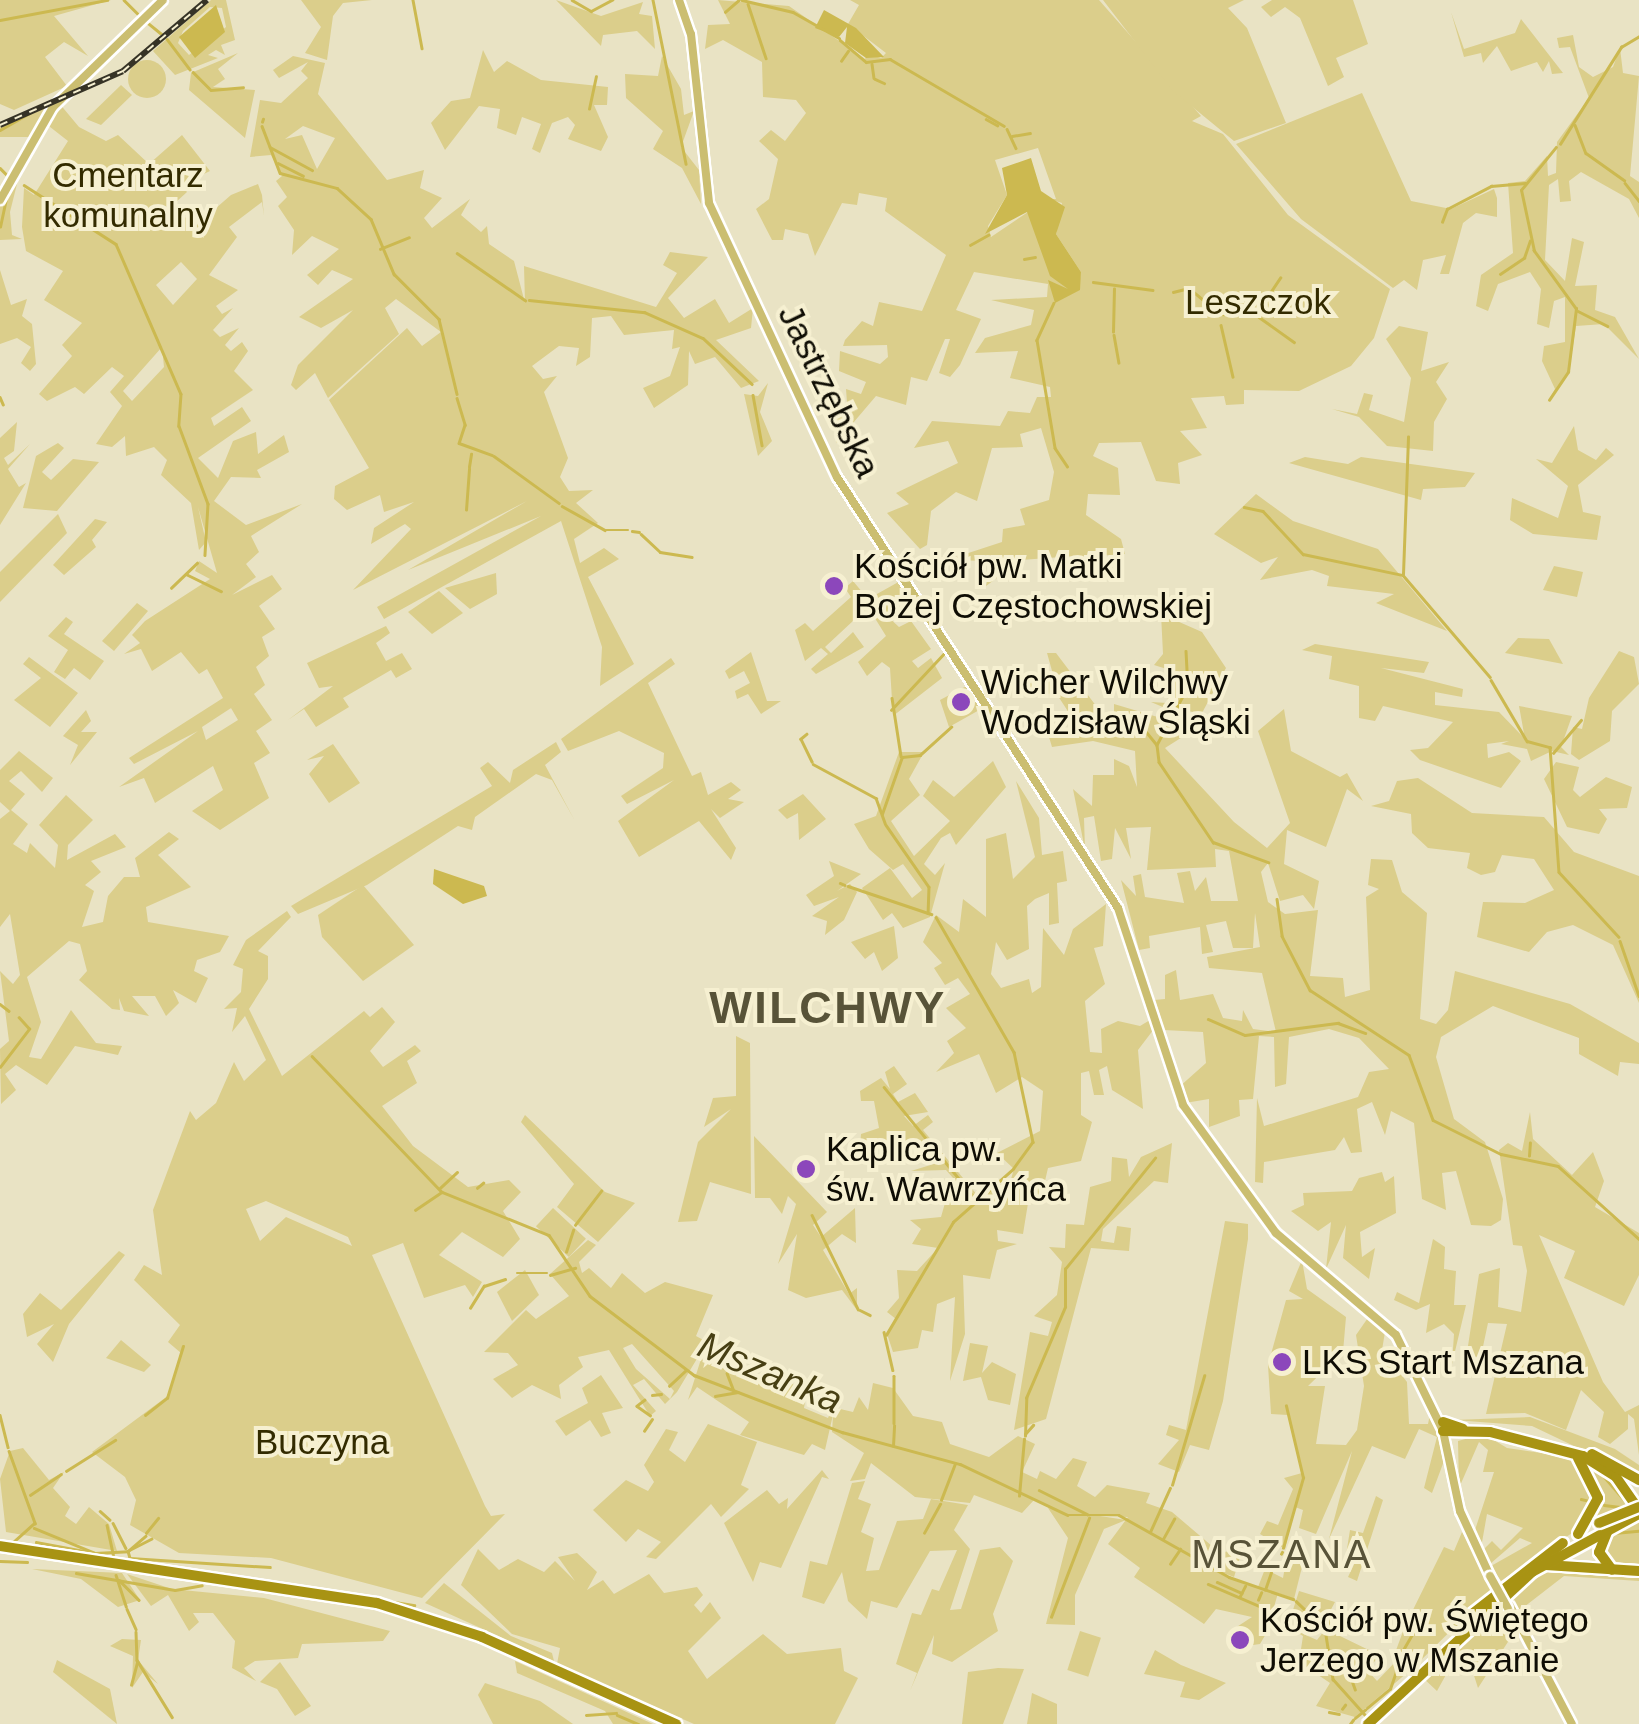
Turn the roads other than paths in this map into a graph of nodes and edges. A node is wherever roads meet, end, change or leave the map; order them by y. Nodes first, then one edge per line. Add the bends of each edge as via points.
1 (163, 0) edge
2 (681, 2) edge
3 (0, 200) edge
4 (1464, 1431) junction
5 (1447, 1436) junction
6 (1570, 1450) junction
7 (1639, 1480) edge
8 (1639, 1508) edge
9 (1601, 1529) junction
10 (1578, 1534) junction
11 (0, 1550) edge
12 (1639, 1570) edge
13 (1532, 1572) junction
14 (1373, 1717) edge
15 (660, 1724) edge
16 (676, 1724) edge
17 (1358, 1724) edge
18 (1572, 1724) edge

1 - 3 main road via 53,107
2 - 5 main road, Jastrzębska via 704,188 840,484 1031,766 1125,920 1183,1105 1276,1233 1388,1325
4 - 5 highway
4 - 5 highway
4 - 6 highway
5 - 18 main road, bridge via 1456,1491 1490,1573
6 - 7 highway via 1608,1460
6 - 8 highway via 1608,1470
6 - 10 highway via 1598,1490
8 - 9 highway, bridge
8 - 9 highway, bridge
9 - 10 highway
9 - 12 highway via 1608,1568
9 - 13 highway
10 - 14 highway via 1487,1598
11 - 15 highway via 378,1610
11 - 16 highway via 377,1603 482,1637
12 - 13 highway via 1620,1576 1566,1560
13 - 14 highway
14 - 17 highway

